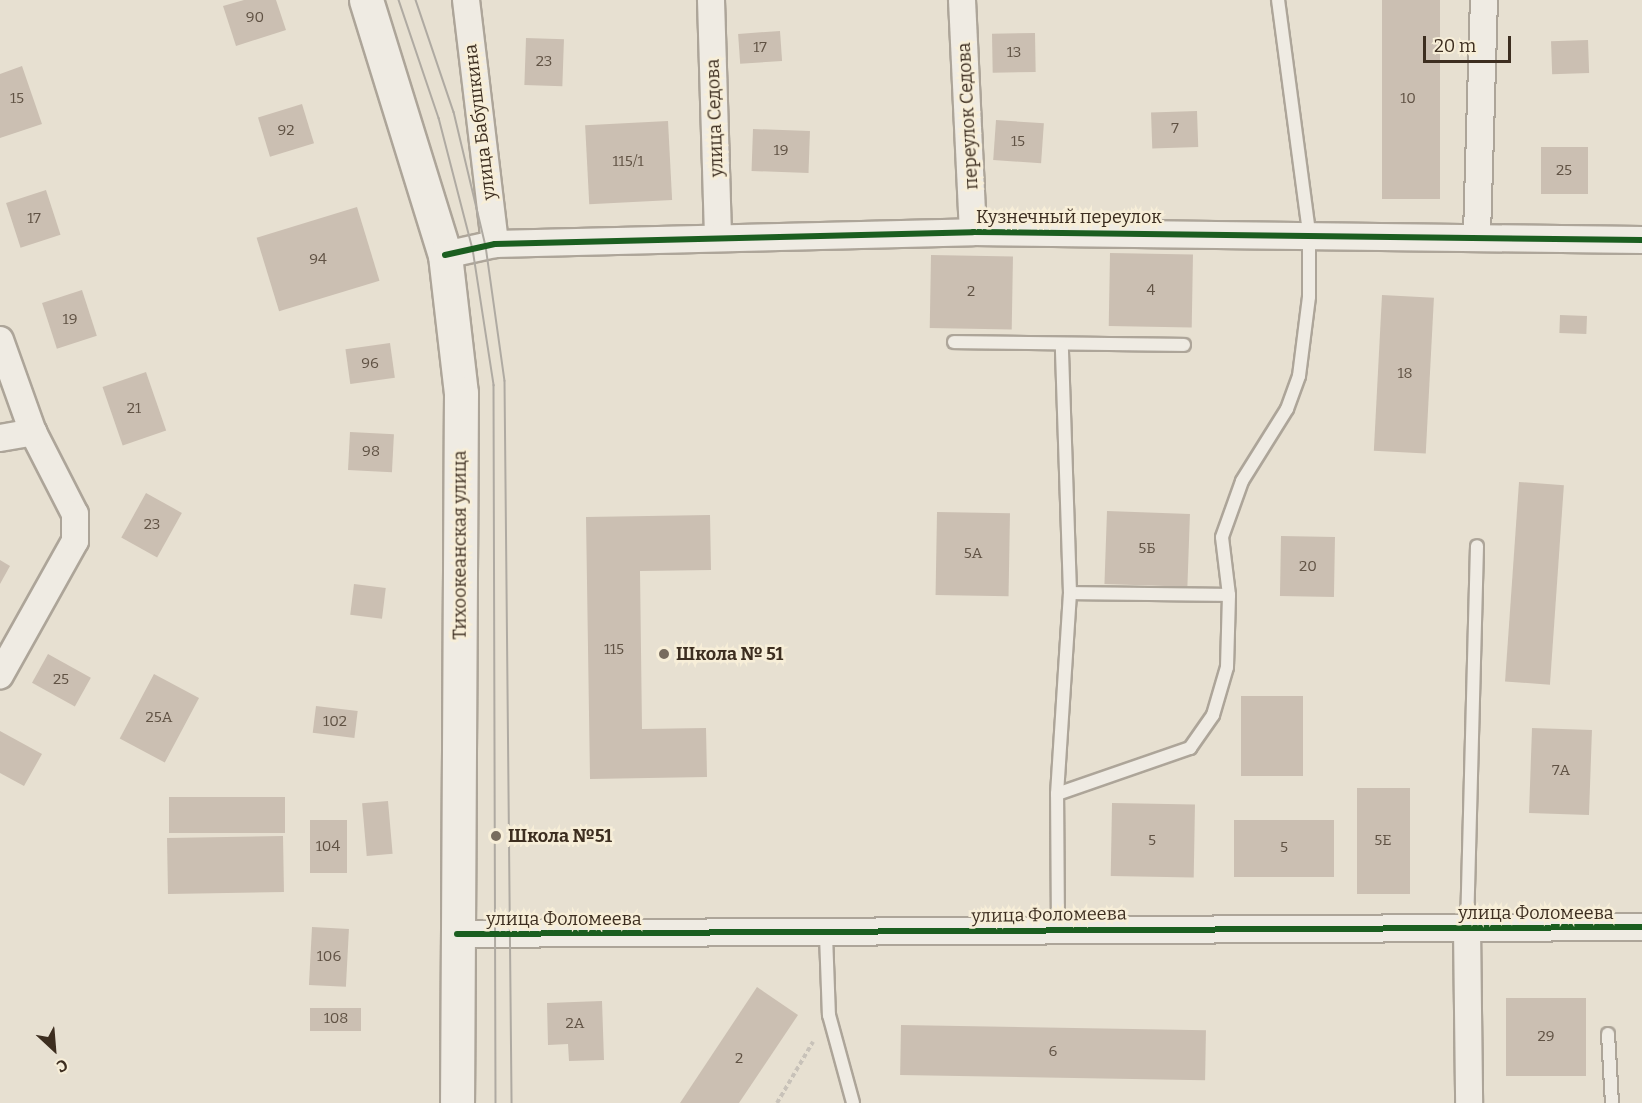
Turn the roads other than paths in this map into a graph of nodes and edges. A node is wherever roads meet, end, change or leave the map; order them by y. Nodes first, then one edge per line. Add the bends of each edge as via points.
1 (366, 0) edge
2 (466, 0) edge
3 (711, 0) edge
4 (962, 0) edge
5 (1278, 0) edge
6 (1484, 0) edge
7 (974, 232) junction
8 (1309, 232) junction
9 (1476, 234) junction
10 (718, 237) junction
11 (1642, 240) edge
12 (495, 244) junction
13 (445, 255) junction
14 (0, 340) edge
15 (954, 342) dead end
16 (1184, 345) dead end
17 (1062, 347) junction
18 (33, 432) junction
19 (0, 438) edge
20 (1477, 546) dead end
21 (1070, 593) junction
22 (1229, 595) junction
23 (0, 675) edge
24 (1057, 794) junction
25 (1642, 927) edge
26 (1467, 928) junction
27 (1058, 930) junction
28 (457, 934) junction
29 (826, 935) junction
30 (1608, 1034) dead end
31 (458, 1103) edge
32 (854, 1103) edge
33 (1469, 1103) edge
34 (1612, 1103) edge

1 - 13 main road, Тихоокеанская улица
2 - 12 street, улица Бабушкина
3 - 10 street, улица Седова
4 - 7 street, переулок Седова
5 - 8 lane
6 - 9 street
7 - 8 street, Кузнечный переулок
7 - 10 street, Кузнечный переулок
8 - 9 street, Кузнечный переулок
8 - 22 lane via 1309,297 1299,376 1274,436 1242,481 1222,537
9 - 11 street, Кузнечный переулок
10 - 12 street, Кузнечный переулок
12 - 13 street, Кузнечный переулок
13 - 28 main road, Тихоокеанская улица via 461,393
14 - 18 street
15 - 17 lane
16 - 17 lane
17 - 21 lane
18 - 19 street
18 - 23 street via 75,514 75,541
20 - 26 lane
21 - 22 lane
21 - 24 lane
22 - 24 lane via 1227,667 1213,715 1190,748
24 - 27 lane
25 - 26 street, улица Фоломеева
26 - 27 street, улица Фоломеева
26 - 33 street
27 - 29 street, улица Фоломеева
28 - 29 street, улица Фоломеева
28 - 31 main road, Тихоокеанская улица
29 - 32 lane via 829,1015
30 - 34 lane

